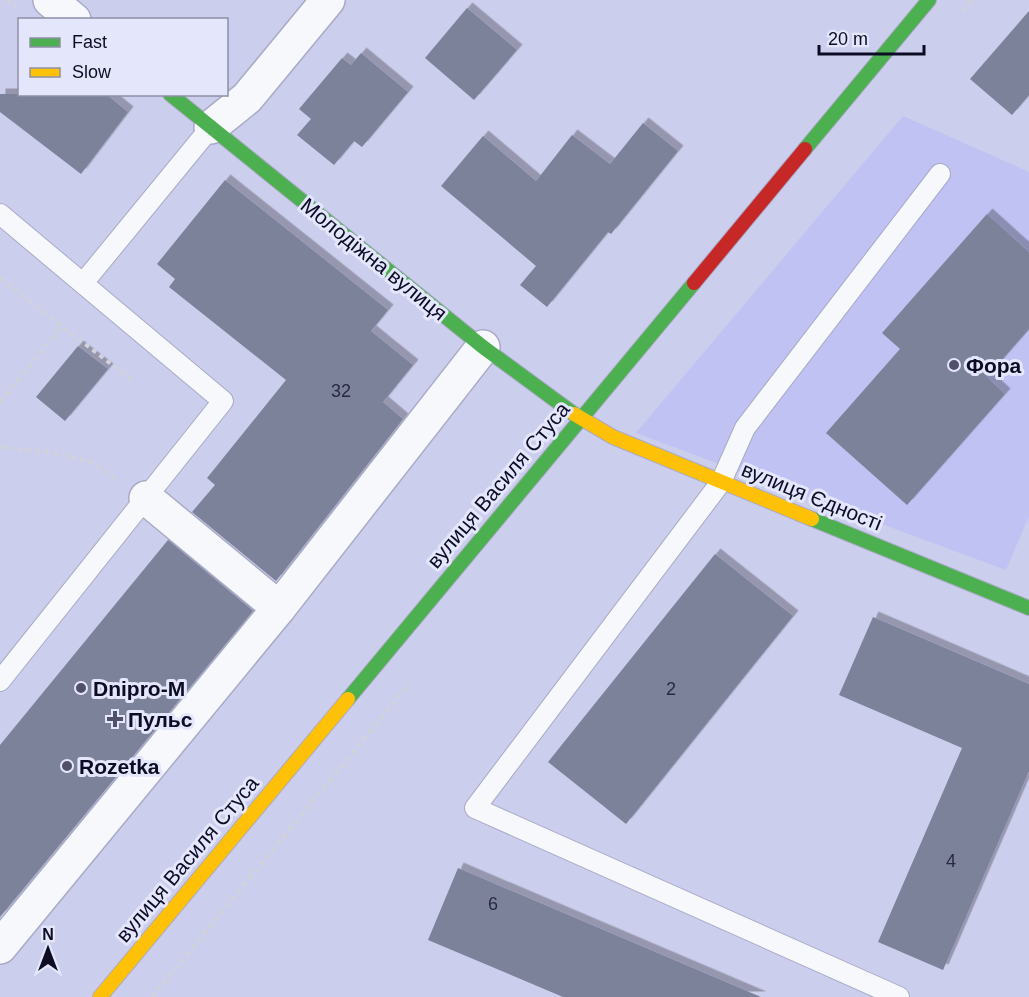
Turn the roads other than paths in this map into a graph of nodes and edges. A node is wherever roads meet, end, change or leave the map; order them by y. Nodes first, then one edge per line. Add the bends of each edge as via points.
1 (50, 0) edge
2 (328, 0) edge
3 (929, 0) edge
4 (72, 18) edge
5 (172, 96) edge
6 (211, 127) junction
7 (940, 174) dead end
8 (0, 214) edge
9 (84, 282) junction
10 (483, 346) junction
11 (581, 419) junction
12 (721, 482) junction
13 (146, 498) junction
14 (279, 608) junction
15 (1029, 608) edge
16 (0, 681) edge
17 (0, 947) edge
18 (100, 997) edge
19 (899, 997) edge

1 - 4 street
2 - 6 street via 247,98
3 - 11 main road, вулиця Василя Стуса
5 - 6 main road, Молодіжна вулиця
6 - 9 lane
6 - 10 main road, Молодіжна вулиця
7 - 12 lane via 746,428
8 - 9 lane
9 - 13 lane via 224,401
10 - 11 main road, Молодіжна вулиця
10 - 14 street
11 - 12 main road, вулиця Єдності via 612,437
11 - 18 main road, вулиця Василя Стуса
12 - 15 main road, вулиця Єдності
12 - 19 lane via 476,808
13 - 14 street
13 - 16 lane
14 - 17 street

